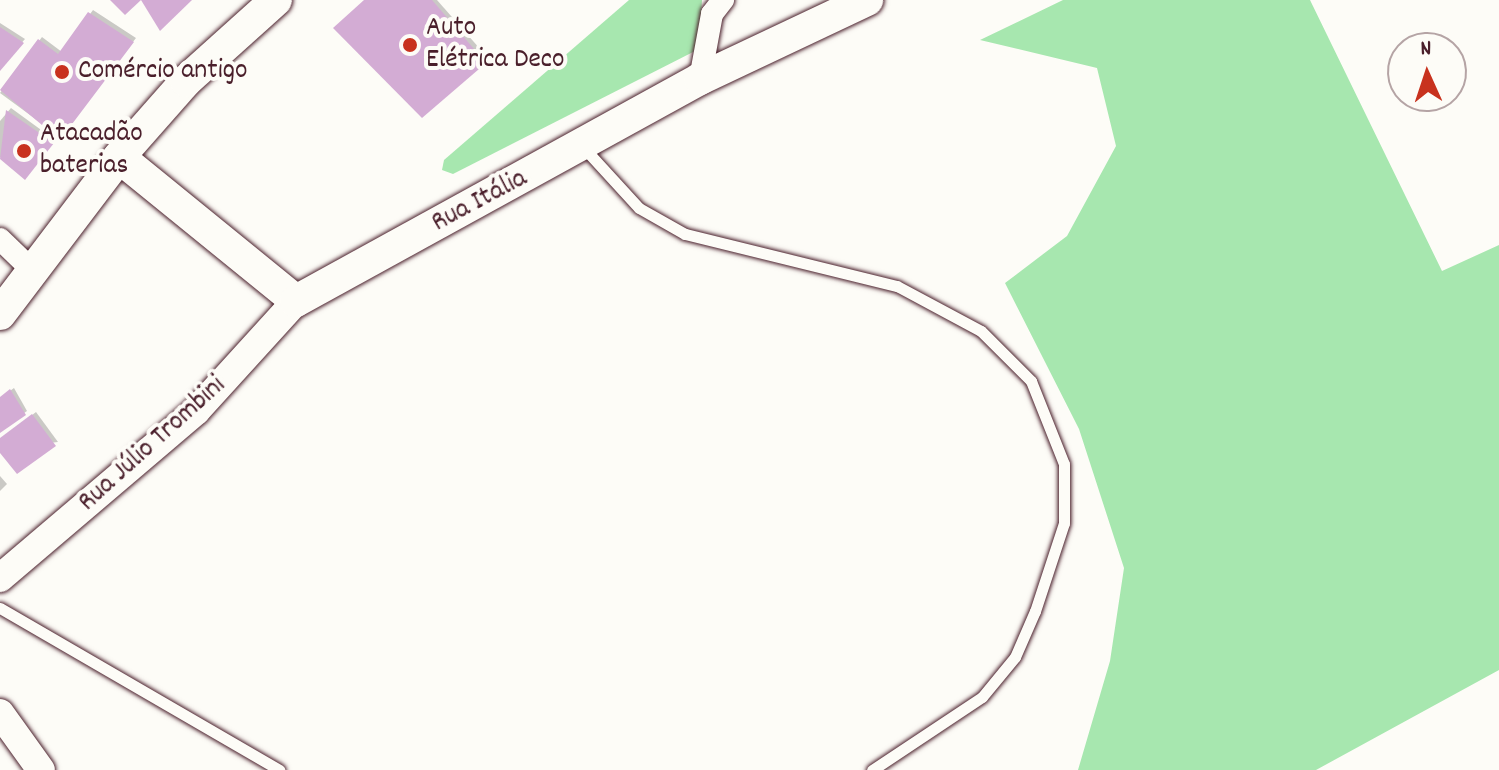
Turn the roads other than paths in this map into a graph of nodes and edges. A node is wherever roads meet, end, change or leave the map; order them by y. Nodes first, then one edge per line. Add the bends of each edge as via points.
1 (276, 0) edge
2 (723, 0) edge
3 (867, 0) edge
4 (700, 79) junction
5 (583, 147) junction
6 (119, 157) junction
7 (0, 239) edge
8 (32, 270) junction
9 (296, 301) junction
10 (0, 314) edge
11 (0, 578) edge
12 (0, 608) edge
13 (0, 713) edge
14 (41, 770) edge
15 (280, 770) edge
16 (872, 770) edge

1 - 6 main road via 186,81
2 - 4 street via 712,14
3 - 4 main road, Rua Itália
4 - 5 main road, Rua Itália
5 - 9 main road, Rua Itália
5 - 16 lane via 639,208 685,234 897,286 981,331 1031,381 1064,464 1064,523 1035,611 1015,657 982,697
6 - 8 main road
6 - 9 main road
7 - 8 street
8 - 10 main road
9 - 11 street, Rua Júlio Trombini via 196,411
12 - 15 lane
13 - 14 street

